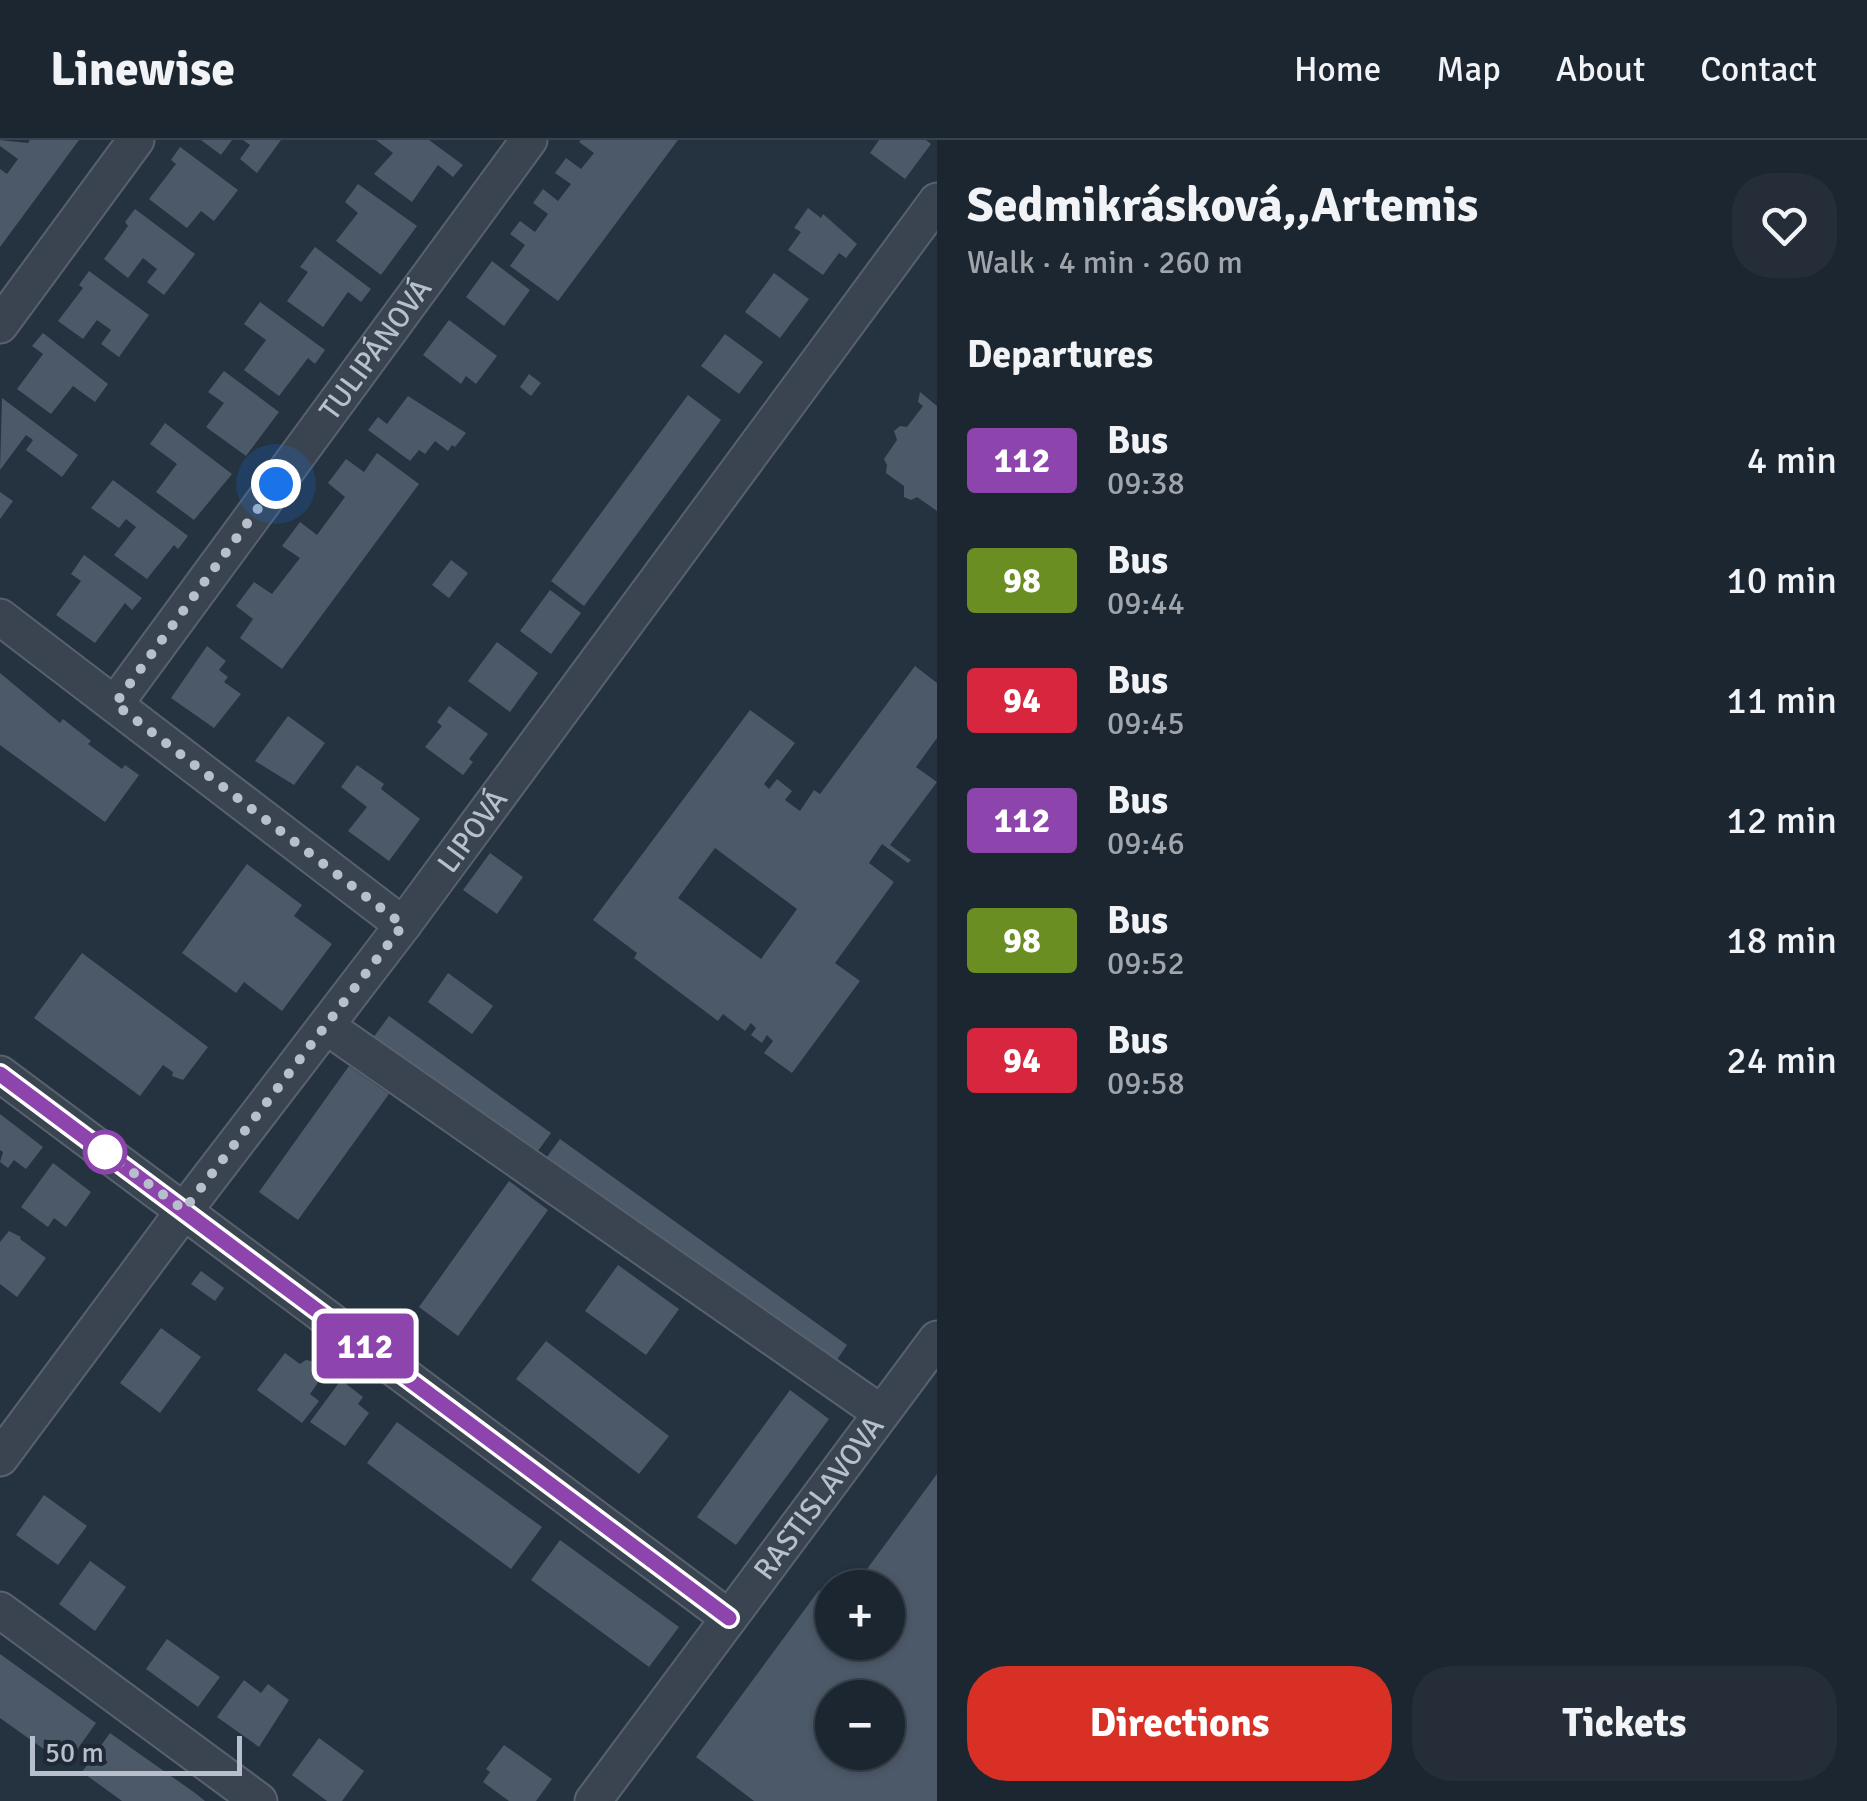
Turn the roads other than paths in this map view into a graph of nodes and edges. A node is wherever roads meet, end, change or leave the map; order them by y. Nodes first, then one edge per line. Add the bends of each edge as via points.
1 (136, 140) edge
2 (530, 140) edge
3 (937, 200) edge
4 (0, 325) edge
5 (0, 617) edge
6 (115, 704) junction
7 (403, 925) junction
8 (326, 1026) junction
9 (0, 1074) edge
10 (184, 1210) junction
11 (937, 1339) edge
12 (881, 1414) junction
13 (0, 1458) edge
14 (0, 1610) edge
15 (729, 1618) junction
16 (259, 1801) edge
17 (593, 1801) edge

1 - 4 street
2 - 6 street, TULIPÁNOVÁ
3 - 7 street, LIPOVÁ
5 - 6 street
6 - 7 street
7 - 8 street, LIPOVÁ
8 - 10 street, LIPOVÁ
8 - 12 street
9 - 10 street
10 - 13 street, LIPOVÁ
10 - 15 street
11 - 12 street, RASTISLAVOVA
12 - 15 street, RASTISLAVOVA
14 - 16 street
15 - 17 street, RASTISLAVOVA

